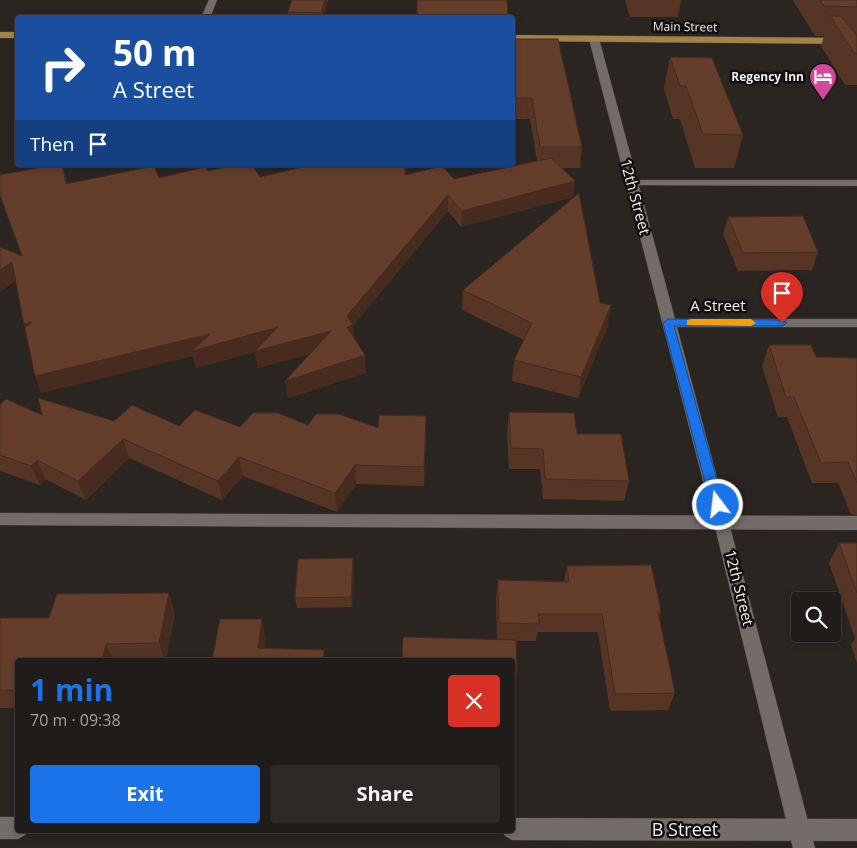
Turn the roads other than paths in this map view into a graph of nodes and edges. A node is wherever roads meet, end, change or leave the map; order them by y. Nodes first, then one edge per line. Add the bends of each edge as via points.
1 (213, 0) edge
2 (206, 15) edge
3 (0, 35) edge
4 (15, 35) edge
5 (515, 38) edge
6 (594, 39) junction
7 (836, 41) junction
8 (857, 41) edge
9 (845, 54) edge
10 (631, 182) junction
11 (857, 183) edge
12 (668, 323) junction
13 (857, 323) edge
14 (0, 519) edge
15 (722, 523) junction
16 (857, 523) edge
17 (0, 828) edge
18 (15, 828) edge
19 (515, 829) edge
20 (857, 830) edge
21 (802, 839) edge

1 - 2 street
3 - 4 main road
5 - 6 main road, Main Street
6 - 7 main road, Main Street
6 - 10 street, 12th Street
7 - 8 main road, Main Street
7 - 9 street
10 - 11 street
10 - 12 street, 12th Street
12 - 13 street, A Street
12 - 15 street, 12th Street
14 - 15 street
15 - 16 street
15 - 21 street, 12th Street
17 - 18 street
19 - 21 street, B Street
20 - 21 street, B Street

